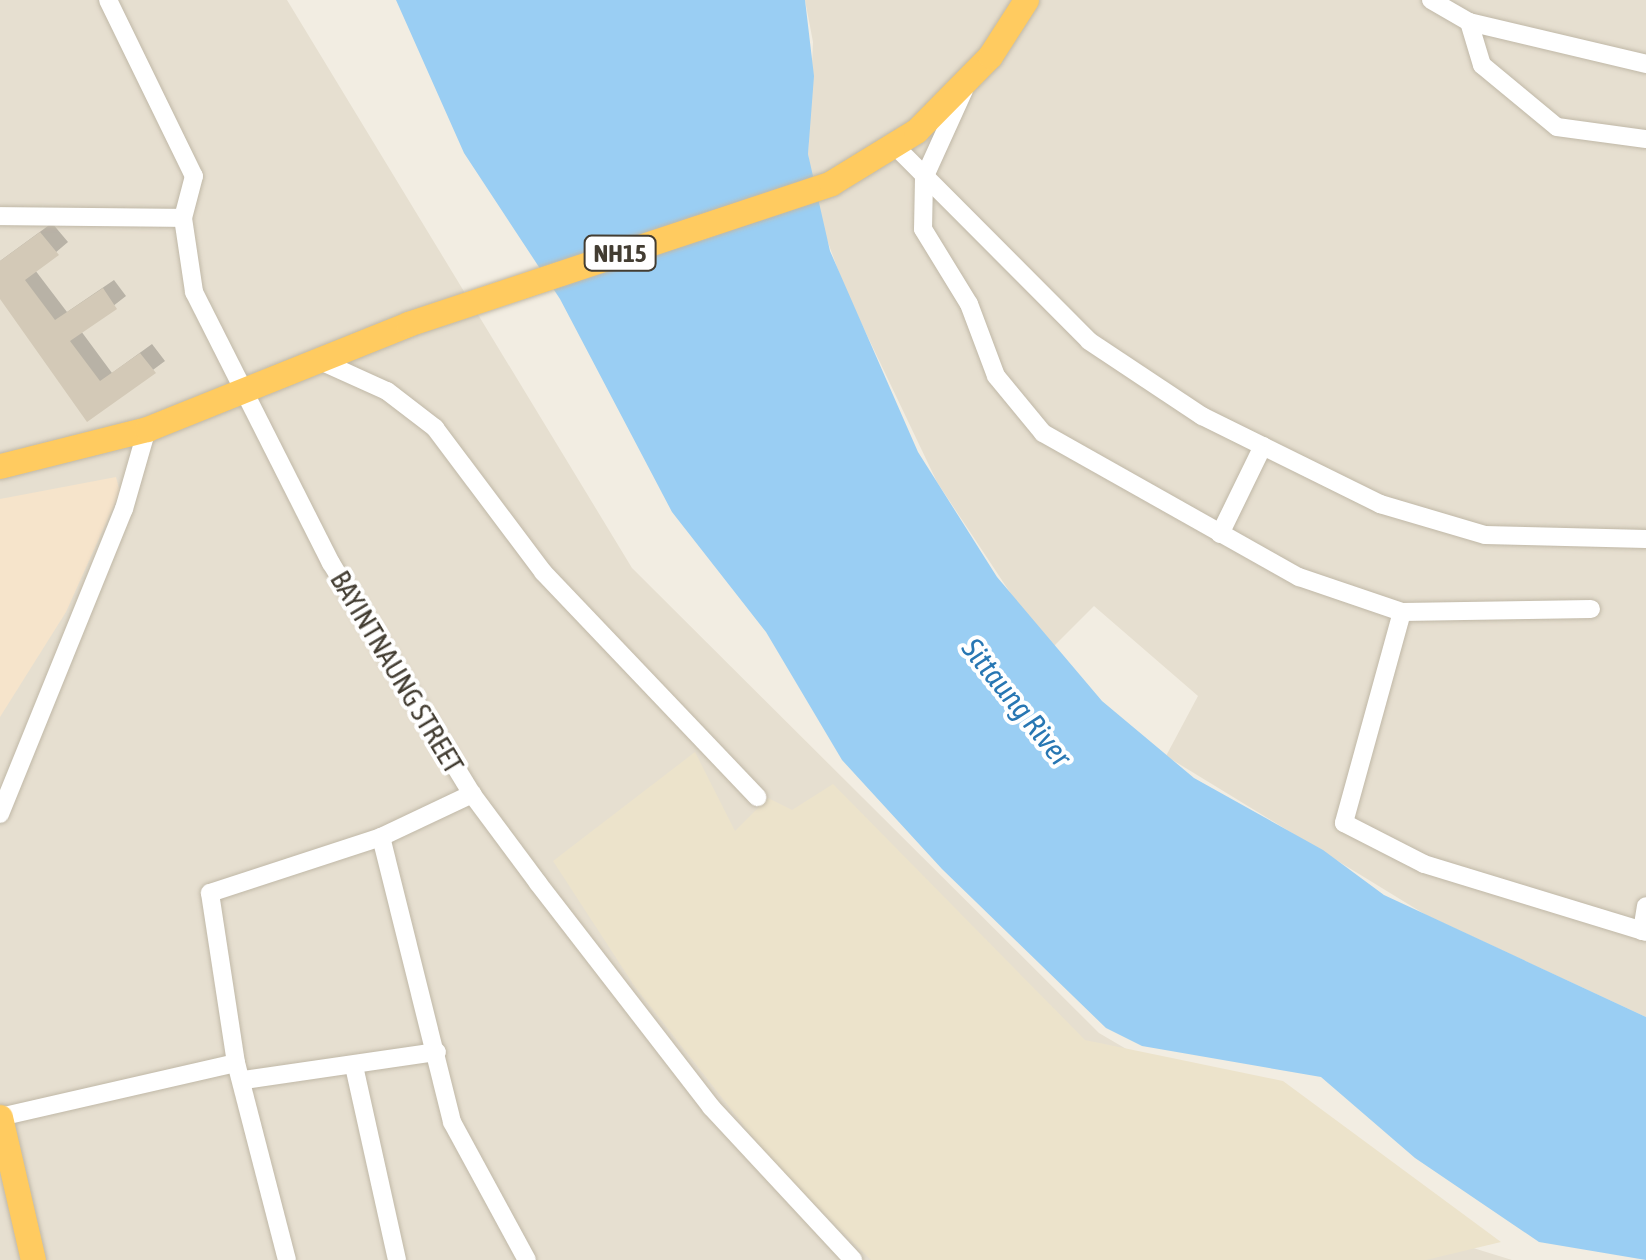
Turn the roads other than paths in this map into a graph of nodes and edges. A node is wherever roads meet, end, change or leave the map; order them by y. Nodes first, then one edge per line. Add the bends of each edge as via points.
1 (108, 0) edge
2 (1026, 0) edge
3 (1430, 0) edge
4 (1469, 22) junction
5 (1646, 64) edge
6 (971, 76) junction
7 (1646, 139) edge
8 (894, 144) junction
9 (924, 178) junction
10 (0, 216) edge
11 (184, 218) junction
12 (316, 359) junction
13 (240, 390) junction
14 (147, 430) junction
15 (1262, 446) junction
16 (0, 466) edge
17 (1220, 534) junction
18 (1646, 540) edge
19 (1591, 609) dead end
20 (1402, 612) junction
21 (472, 794) junction
22 (757, 797) dead end
23 (0, 814) edge
24 (381, 837) junction
25 (1646, 906) edge
26 (1644, 931) edge
27 (437, 1052) junction
28 (354, 1066) junction
29 (240, 1071) junction
30 (0, 1117) edge
31 (33, 1260) edge
32 (287, 1260) edge
33 (397, 1260) edge
34 (527, 1260) edge
35 (853, 1260) edge

1 - 11 street, BAYINTNAUNG STREET via 194,176
2 - 6 highway, NH15
3 - 4 street
4 - 5 street
4 - 7 street via 1482,65 1557,127
6 - 8 highway, NH15
6 - 9 street
8 - 9 street
8 - 12 highway, NH15 via 831,182
9 - 15 street via 1089,341 1202,416
9 - 17 street via 923,229 968,304 996,376 1044,433
10 - 11 street
11 - 13 street, BAYINTNAUNG STREET via 194,292
12 - 13 highway, NH15
12 - 22 street via 387,390 435,428 543,572
13 - 14 highway, NH15
13 - 21 street, BAYINTNAUNG STREET via 330,563
14 - 16 highway, NH15
14 - 23 street via 124,508
15 - 17 street
15 - 18 street via 1380,504 1486,534
17 - 20 street via 1299,576
19 - 20 street
20 - 26 street via 1344,823 1424,864
21 - 24 street
21 - 35 street, BAYINTNAUNG STREET via 711,1107
24 - 27 street
24 - 29 street via 210,893
25 - 26 street
27 - 28 street
27 - 34 street via 452,1122
28 - 29 street
28 - 33 street
29 - 30 street
29 - 32 street
30 - 31 highway

